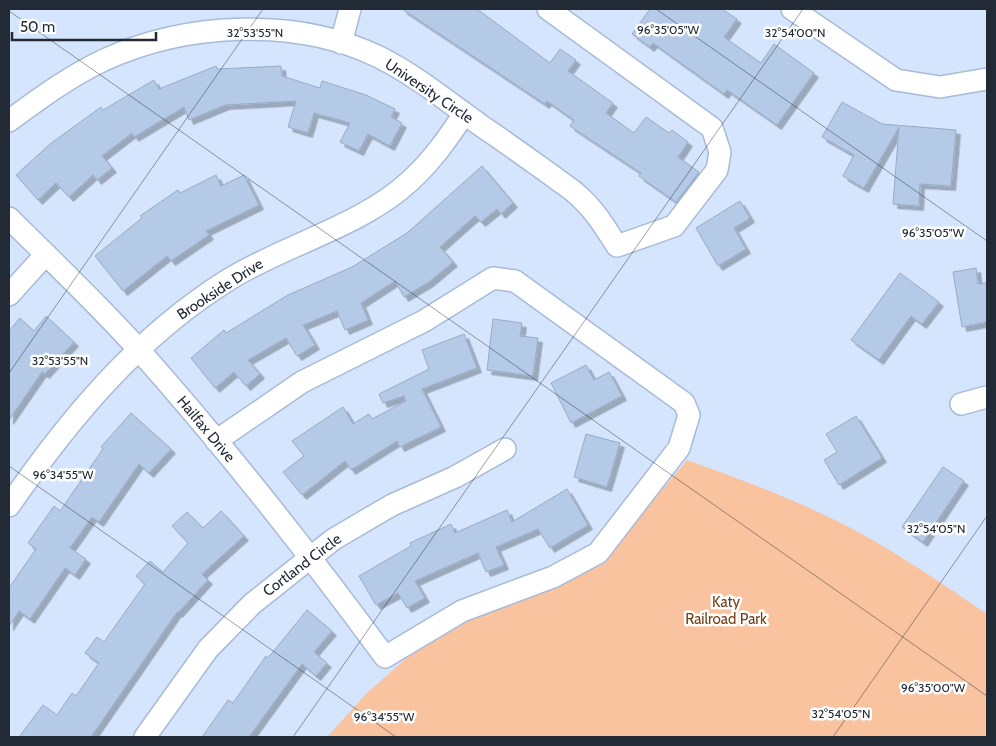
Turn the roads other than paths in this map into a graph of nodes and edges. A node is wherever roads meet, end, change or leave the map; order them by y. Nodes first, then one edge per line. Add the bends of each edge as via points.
1 (350, 9) edge
2 (548, 9) edge
3 (792, 9) edge
4 (341, 43) junction
5 (987, 79) edge
6 (464, 114) junction
7 (9, 121) edge
8 (9, 218) edge
9 (46, 254) junction
10 (9, 295) edge
11 (138, 349) junction
12 (987, 397) edge
13 (962, 404) dead end
14 (216, 441) junction
15 (505, 449) dead end
16 (9, 506) edge
17 (311, 557) junction
18 (145, 737) edge

1 - 4 street
2 - 6 street, University Circle via 712,128 720,152 717,170 674,226 617,246 580,197
3 - 5 street via 896,80 940,88
4 - 6 street, University Circle via 379,57 422,82
4 - 7 street, University Circle via 287,32 238,28 192,33 104,60 47,93
6 - 11 street, Brookside Drive via 434,157 409,183 378,204 228,280 187,307
8 - 9 street, Hailfax Drive
9 - 10 street
9 - 11 street, Hailfax Drive
11 - 14 street, Hailfax Drive
11 - 16 street, Brookside Drive via 48,450
12 - 13 street
14 - 17 street, Hailfax Drive
14 - 17 street, Hailfax Drive via 302,382 424,321 493,278 515,281 684,403 689,415 679,448 598,553 553,577 462,611 385,657
15 - 17 street, Cortland Circle via 455,477 392,505 334,539
17 - 18 street, Cortland Circle via 252,604 208,650

